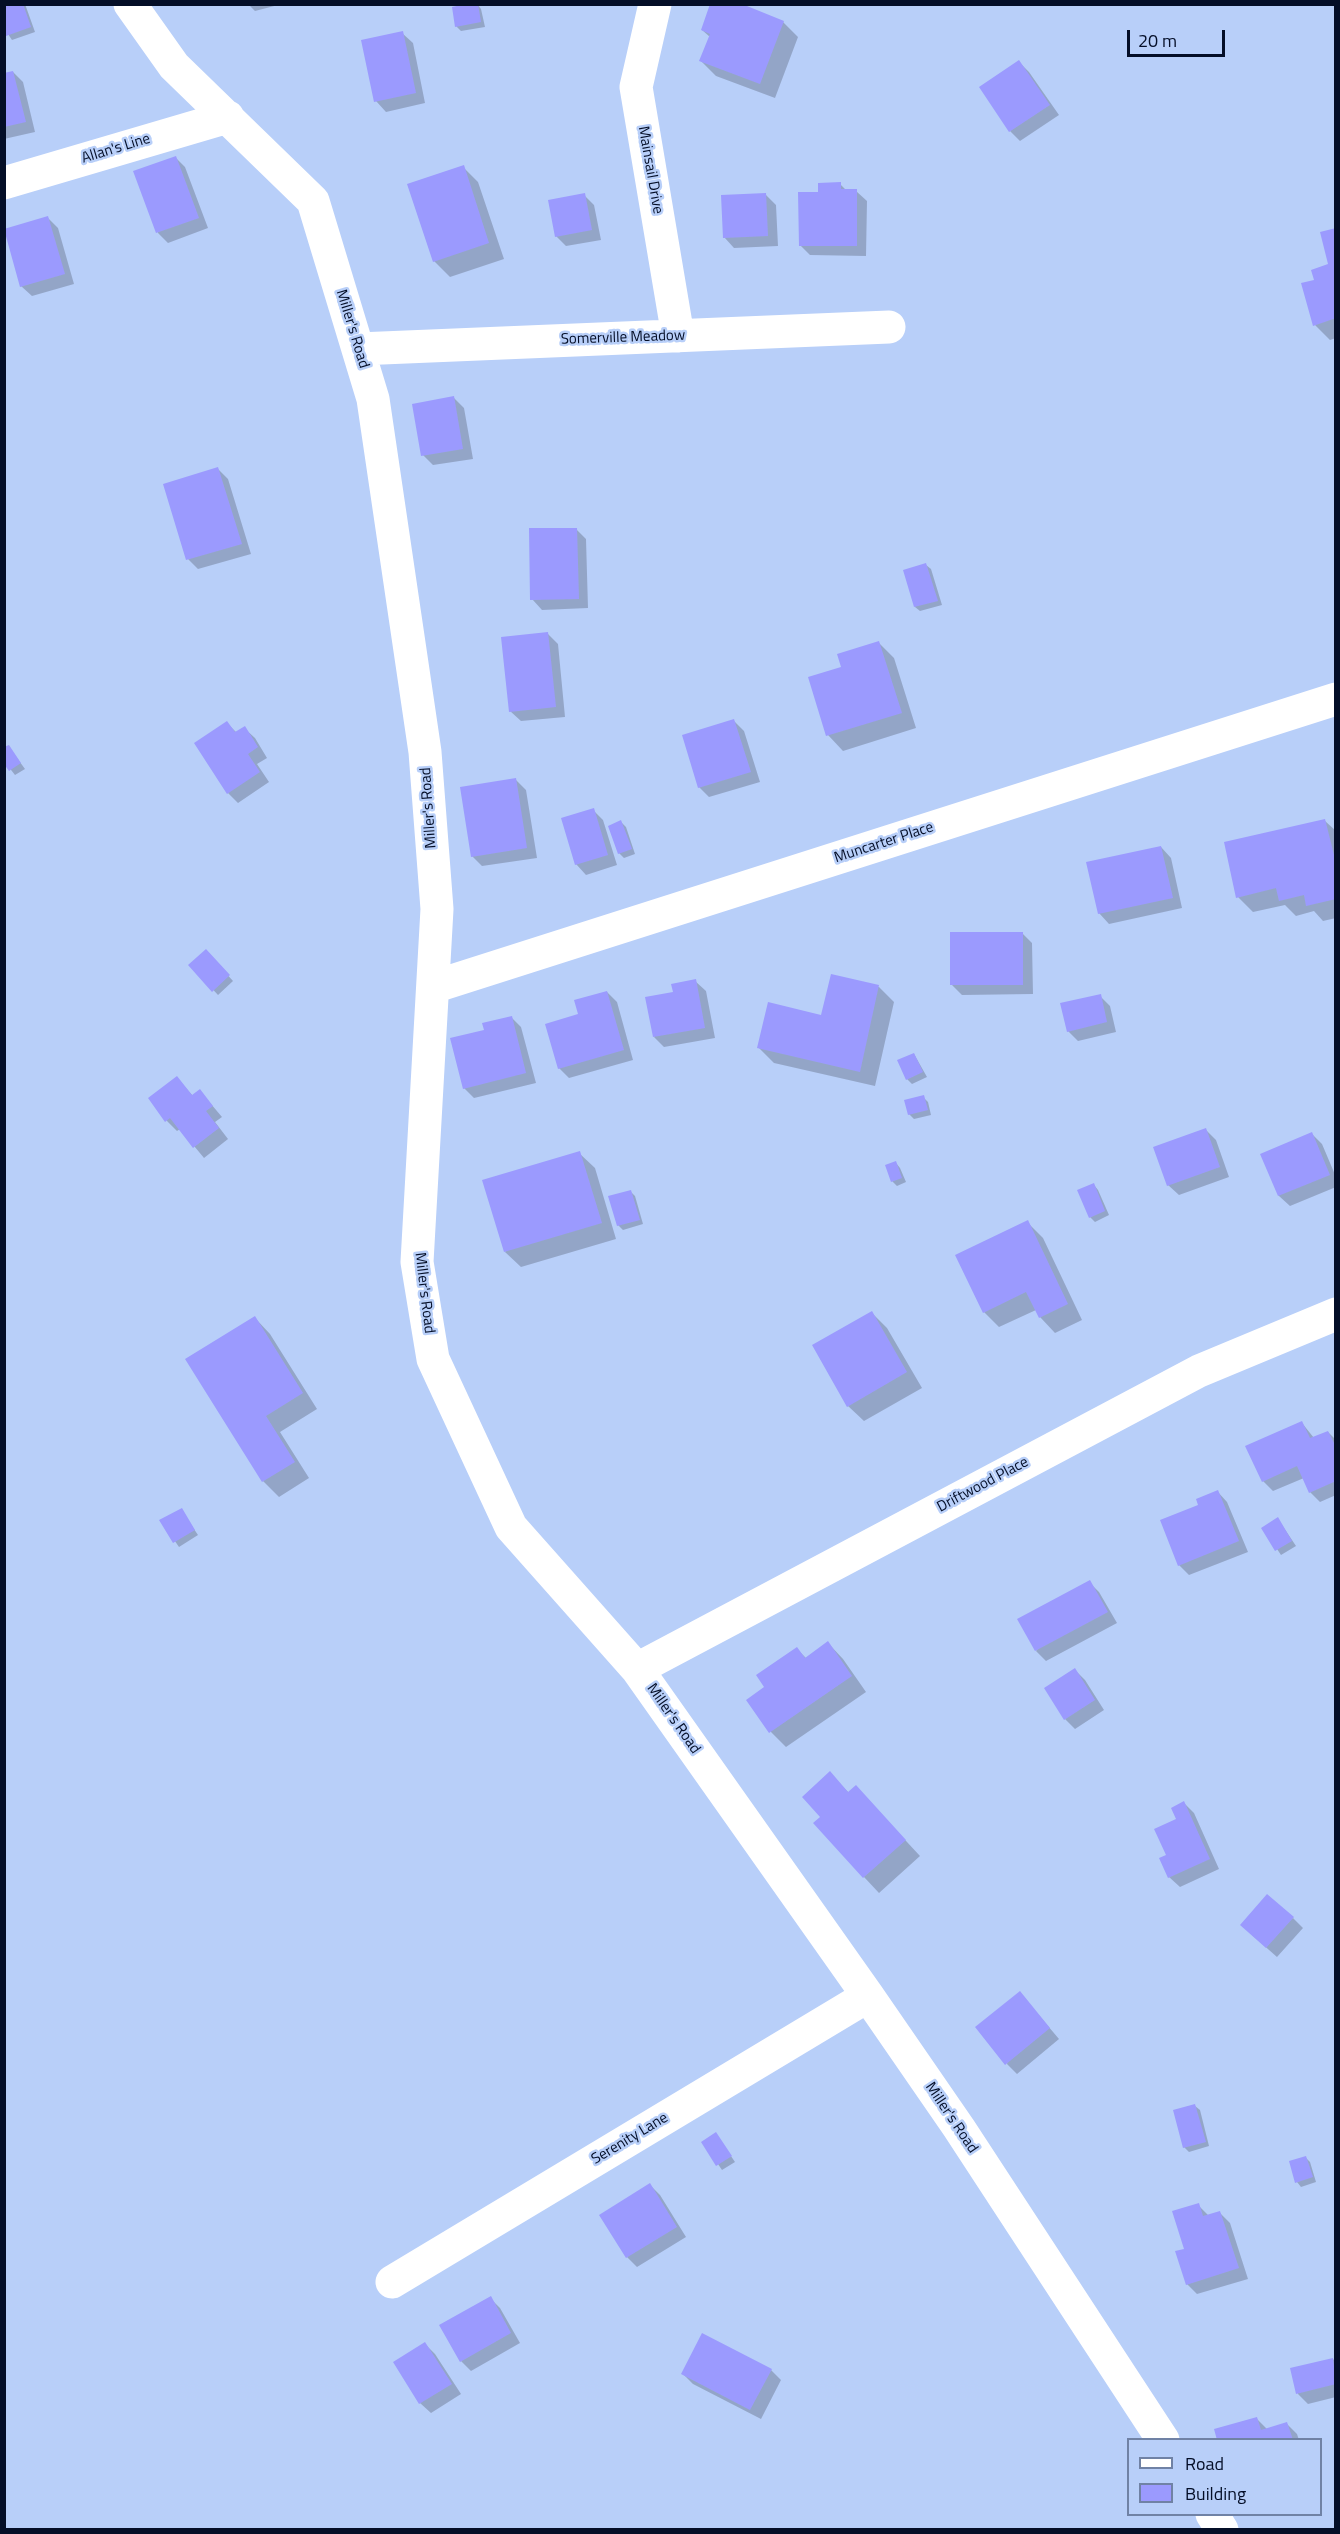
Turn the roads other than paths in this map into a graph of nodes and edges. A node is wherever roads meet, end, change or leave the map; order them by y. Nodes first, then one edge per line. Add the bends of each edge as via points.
1 (130, 4) edge
2 (655, 4) edge
3 (228, 117) junction
4 (4, 183) edge
5 (889, 327) dead end
6 (678, 336) junction
7 (358, 349) junction
8 (1335, 699) edge
9 (433, 987) junction
10 (1335, 1314) edge
11 (637, 1669) junction
12 (868, 1996) junction
13 (392, 2282) dead end
14 (1162, 2438) edge
15 (1213, 2516) edge
16 (1222, 2529) edge

1 - 3 street, Miller's Road via 174,66
2 - 6 street, Mainsail Drive via 636,87
3 - 4 street, Allan's Line
3 - 7 street, Miller's Road via 313,201
5 - 6 street, Somerville Meadow
6 - 7 street, Somerville Meadow
7 - 9 street, Miller's Road via 373,399 425,752 437,909
8 - 9 street, Muncarter Place
9 - 11 street, Miller's Road via 417,1262 433,1359 511,1527
10 - 11 street, Driftwood Place via 1200,1371
11 - 12 street, Miller's Road
12 - 13 street, Serenity Lane
12 - 14 street, Miller's Road
15 - 16 street

